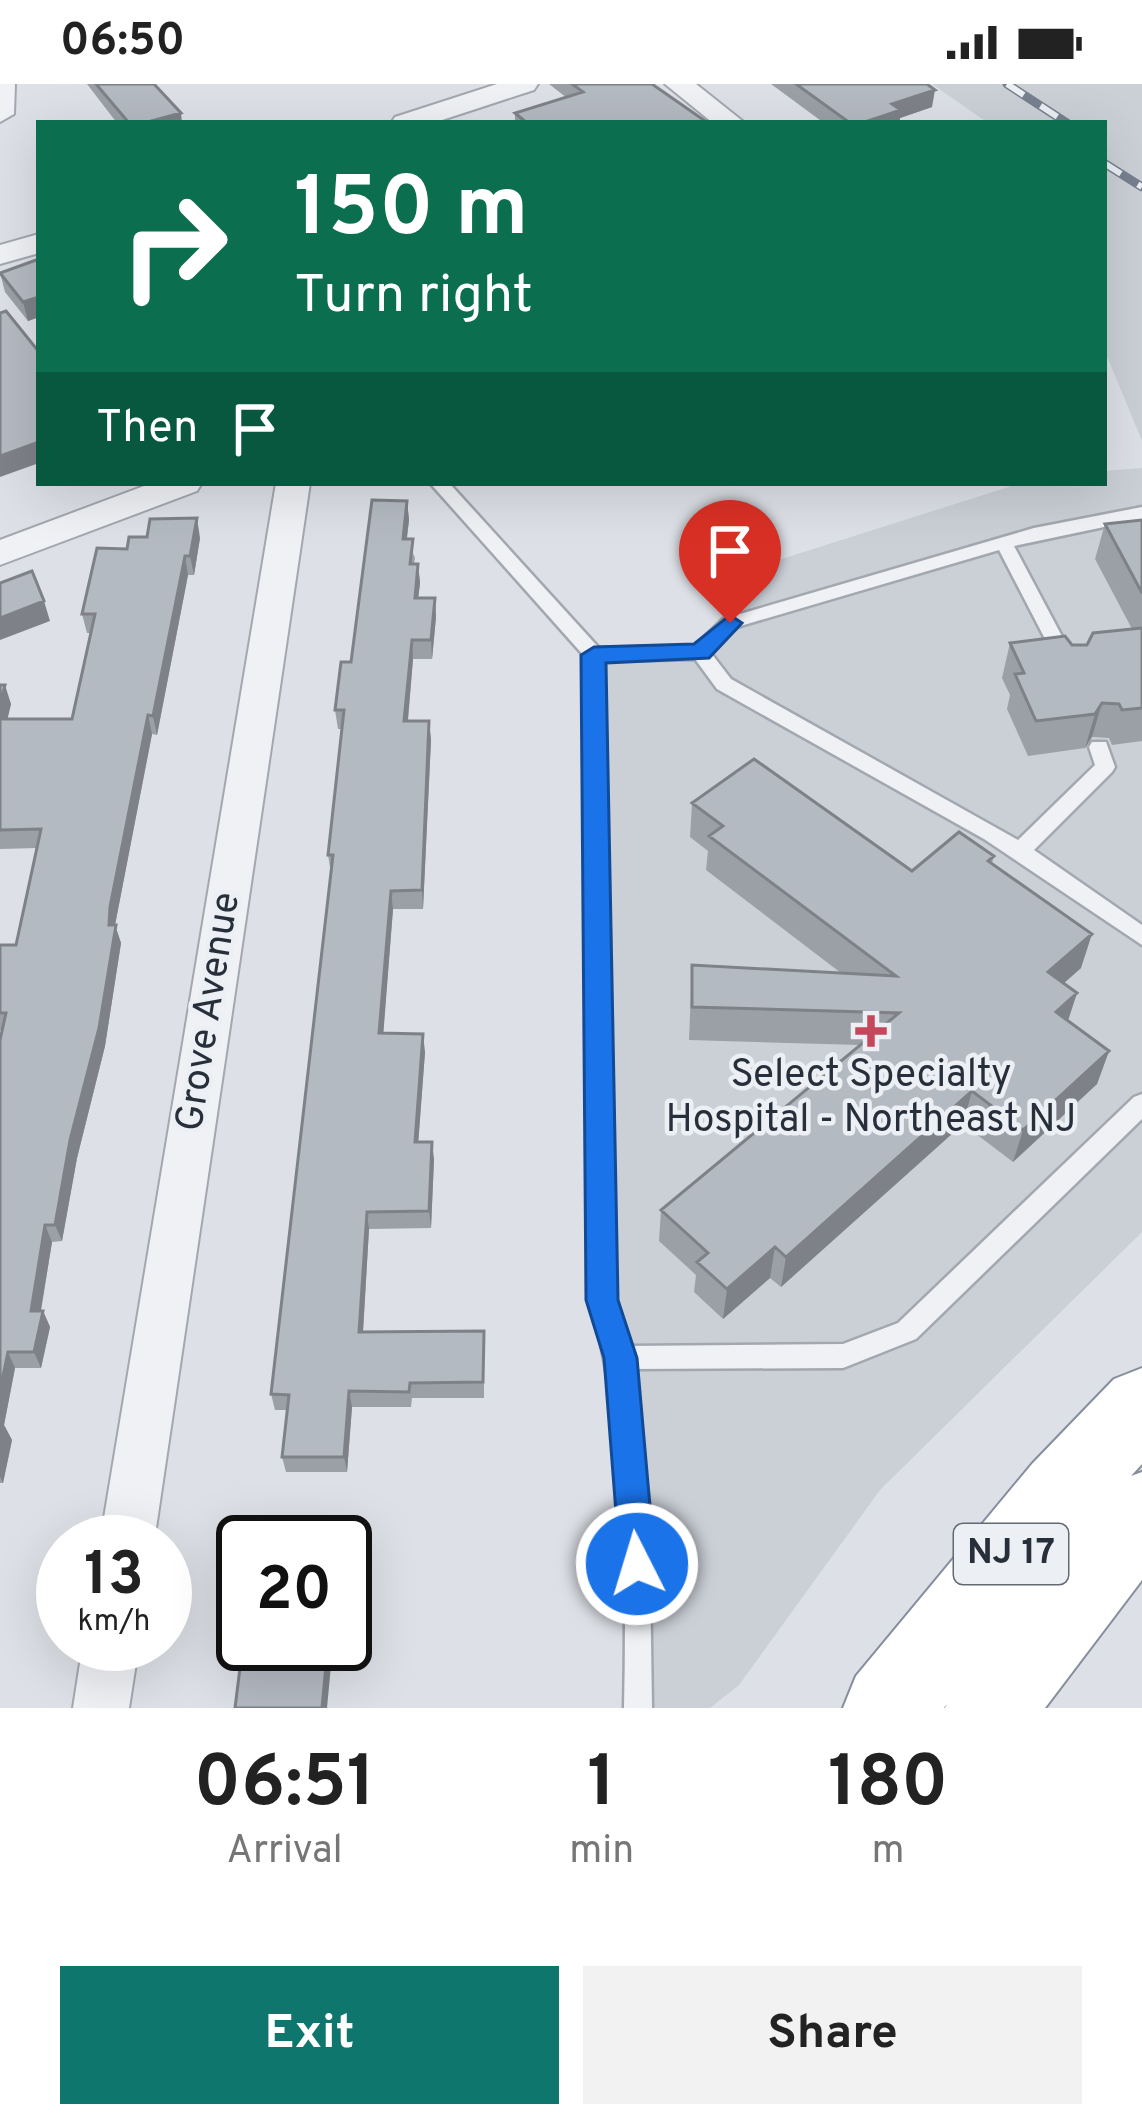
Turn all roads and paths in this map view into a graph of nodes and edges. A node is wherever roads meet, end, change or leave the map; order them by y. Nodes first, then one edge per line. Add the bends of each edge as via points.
1 (1, 84) edge
2 (524, 84) edge
3 (679, 84) edge
4 (0, 113) edge
5 (414, 120) edge
6 (727, 120) edge
7 (36, 244) edge
8 (0, 255) edge
9 (177, 486) edge
10 (293, 486) edge
11 (442, 486) edge
12 (1142, 513) edge
13 (1004, 542) junction
14 (0, 553) edge
15 (700, 652) junction
16 (594, 655) junction
17 (1070, 670) edge
18 (1099, 747) edge
19 (1019, 852) junction
20 (1142, 937) edge
21 (1142, 1104) edge
22 (621, 1358) junction
23 (1142, 1406) edge
24 (1142, 1512) edge
25 (131, 1515) edge
26 (107, 1671) edge
27 (101, 1708) edge
28 (638, 1708) edge
29 (888, 1708) edge
30 (990, 1708) edge

1 - 4 street
2 - 5 street
3 - 6 street
7 - 8 street
9 - 14 street
10 - 25 street, Grove Avenue
11 - 16 lane
12 - 13 lane
13 - 15 lane via 730,623
13 - 17 lane
15 - 16 lane
15 - 19 lane via 724,684
16 - 22 lane via 602,1300
18 - 19 lane via 1105,767
19 - 20 lane
21 - 22 lane via 907,1331 843,1356
22 - 28 lane via 640,1605
23 - 29 highway, NJ 17 via 1061,1492
24 - 30 highway, NJ 17
26 - 27 street

